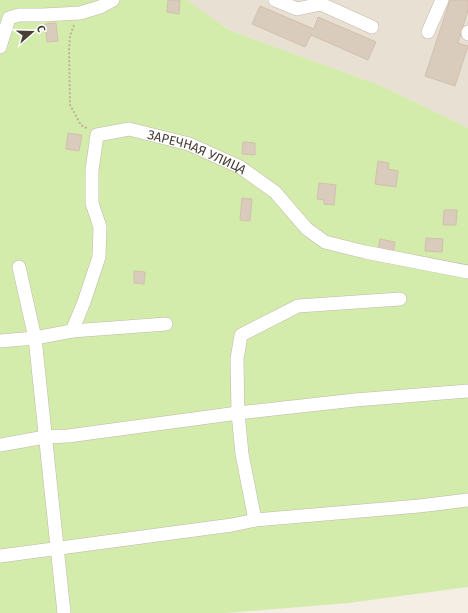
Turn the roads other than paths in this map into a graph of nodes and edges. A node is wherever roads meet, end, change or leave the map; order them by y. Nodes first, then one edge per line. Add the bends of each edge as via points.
1 (113, 0) edge
2 (275, 0) edge
3 (442, 0) edge
4 (0, 15) edge
5 (18, 15) junction
6 (372, 27) dead end
7 (428, 32) dead end
8 (0, 47) edge
9 (19, 267) dead end
10 (468, 272) edge
11 (400, 300) dead end
12 (166, 324) dead end
13 (72, 331) junction
14 (35, 338) junction
15 (0, 341) edge
16 (468, 391) edge
17 (238, 413) junction
18 (45, 437) junction
19 (0, 444) edge
20 (468, 500) edge
21 (254, 520) junction
22 (58, 549) junction
23 (0, 556) edge
24 (64, 613) edge

1 - 5 street via 80,13
2 - 6 street via 297,9 321,4
3 - 7 street
4 - 5 street
5 - 8 street via 9,18
9 - 14 street
10 - 13 street, ЗАРЕЧНАЯ УЛИЦА via 325,242 307,229 276,192 240,167 189,144 129,129 98,135 92,170 92,203 100,227 99,257
11 - 17 street via 298,306 241,335 237,359
12 - 13 street
13 - 14 street
14 - 15 street
14 - 18 street
16 - 17 street
17 - 18 street
17 - 21 street via 242,454
18 - 19 street
18 - 22 street
20 - 21 street
21 - 22 street
22 - 23 street
22 - 24 street

